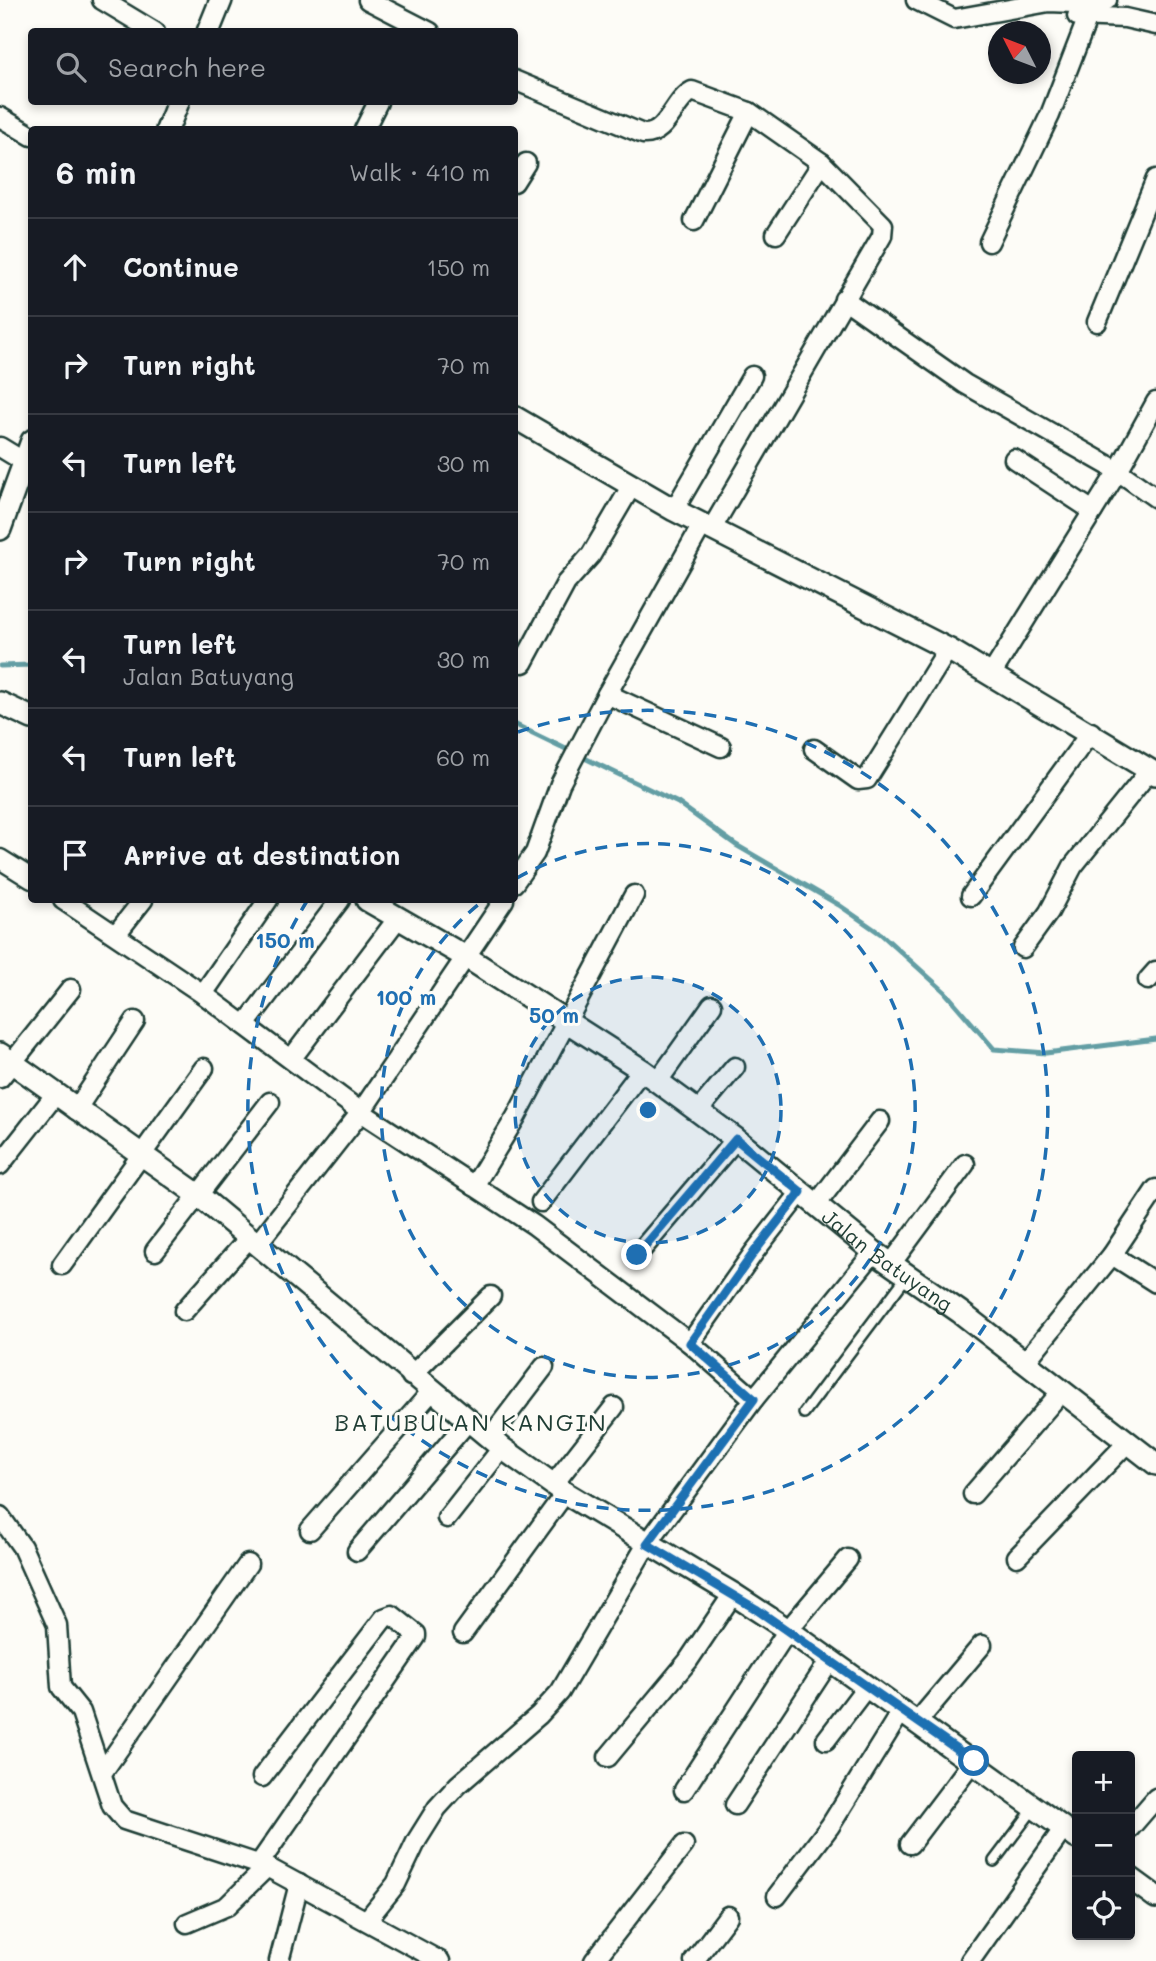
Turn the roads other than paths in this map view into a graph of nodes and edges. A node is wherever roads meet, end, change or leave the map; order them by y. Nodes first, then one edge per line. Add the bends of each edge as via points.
1 (102, 0) edge
2 (138, 0) edge
3 (221, 0) edge
4 (368, 0) edge
5 (916, 0) edge
6 (1107, 0) edge
7 (1069, 5) junction
8 (976, 7) edge
9 (130, 17) junction
10 (1088, 17) junction
11 (1156, 25) edge
12 (148, 28) edge
13 (210, 28) edge
14 (418, 28) edge
15 (518, 82) edge
16 (177, 105) edge
17 (376, 105) edge
18 (749, 112) junction
19 (0, 117) edge
20 (169, 126) edge
21 (366, 126) edge
22 (28, 134) edge
23 (526, 163) dead end
24 (822, 163) junction
25 (518, 176) edge
26 (1156, 179) edge
27 (694, 221) dead end
28 (776, 234) dead end
29 (989, 243) dead end
30 (844, 299) junction
31 (1097, 321) dead end
32 (752, 376) dead end
33 (1156, 402) edge
34 (518, 419) edge
35 (0, 447) edge
36 (1014, 459) dead end
37 (1118, 471) junction
38 (24, 475) edge
39 (632, 485) junction
40 (1156, 498) edge
41 (674, 510) junction
42 (1093, 510) junction
43 (707, 528) junction
44 (0, 529) edge
45 (948, 649) junction
46 (523, 663) dead end
47 (991, 675) junction
48 (607, 694) junction
49 (0, 703) edge
50 (28, 716) edge
51 (1091, 733) junction
52 (721, 747) dead end
53 (814, 749) dead end
54 (1153, 772) edge
55 (0, 859) edge
56 (28, 876) edge
57 (518, 877) edge
58 (634, 895) dead end
59 (971, 896) dead end
60 (69, 903) edge
61 (141, 903) edge
62 (266, 903) edge
63 (338, 903) edge
64 (372, 903) edge
65 (502, 903) edge
66 (398, 918) junction
67 (117, 933) junction
68 (1023, 948) dead end
69 (465, 957) junction
70 (71, 989) dead end
71 (203, 994) junction
72 (712, 1005) dead end
73 (135, 1020) dead end
74 (568, 1022) junction
75 (245, 1025) junction
76 (292, 1058) junction
77 (4, 1065) edge
78 (735, 1067) dead end
79 (204, 1068) dead end
80 (650, 1075) junction
81 (55, 1096) junction
82 (270, 1102) dead end
83 (76, 1110) junction
84 (698, 1111) junction
85 (361, 1112) junction
86 (880, 1121) dead end
87 (736, 1139) junction
88 (141, 1156) junction
89 (965, 1164) dead end
90 (0, 1165) edge
91 (474, 1186) junction
92 (1156, 1189) edge
93 (197, 1194) junction
94 (809, 1198) junction
95 (541, 1202) dead end
96 (254, 1240) junction
97 (155, 1251) dead end
98 (637, 1255) dead end
99 (1112, 1255) junction
100 (891, 1264) junction
101 (62, 1265) dead end
102 (1156, 1283) edge
103 (491, 1296) dead end
104 (184, 1311) dead end
105 (690, 1343) junction
106 (1025, 1362) junction
107 (544, 1367) dead end
108 (411, 1376) junction
109 (1062, 1391) junction
110 (431, 1392) junction
111 (754, 1399) junction
112 (614, 1407) dead end
113 (804, 1413) dead end
114 (468, 1420) junction
115 (1128, 1441) junction
116 (496, 1443) junction
117 (1156, 1464) edge
118 (559, 1489) junction
119 (973, 1494) dead end
120 (0, 1516) edge
121 (447, 1518) dead end
122 (310, 1530) dead end
123 (647, 1544) junction
124 (357, 1550) dead end
125 (1017, 1557) dead end
126 (848, 1559) dead end
127 (248, 1564) dead end
128 (733, 1594) junction
129 (788, 1630) junction
130 (463, 1633) dead end
131 (982, 1645) dead end
132 (830, 1660) junction
133 (867, 1686) junction
134 (910, 1715) junction
135 (826, 1740) dead end
136 (608, 1757) dead end
137 (974, 1761) junction
138 (102, 1773) junction
139 (262, 1777) dead end
140 (684, 1790) dead end
141 (1156, 1798) edge
142 (735, 1805) dead end
143 (1035, 1806) junction
144 (1135, 1822) edge
145 (1070, 1833) edge
146 (684, 1844) dead end
147 (910, 1844) dead end
148 (994, 1861) dead end
149 (263, 1866) junction
150 (1135, 1882) edge
151 (299, 1884) junction
152 (777, 1896) dead end
153 (1156, 1897) edge
154 (729, 1916) dead end
155 (367, 1920) junction
156 (187, 1923) dead end
157 (279, 1961) edge
158 (440, 1961) edge
159 (594, 1961) edge
160 (694, 1961) edge
161 (970, 1961) edge

1 - 9 street
2 - 9 street
3 - 13 street
4 - 14 street
5 - 8 street via 954,19
6 - 7 street
7 - 8 street
7 - 10 street via 1077,16
9 - 12 street
10 - 11 street
10 - 29 street via 1050,115
15 - 18 street via 643,134 659,128 692,91
16 - 20 street
17 - 21 street
18 - 24 street
18 - 27 street
19 - 22 street
23 - 25 street
24 - 28 street
24 - 30 street via 883,225 882,236
26 - 31 street
30 - 37 street via 965,384
30 - 43 street
32 - 41 street
33 - 37 street
34 - 39 street
35 - 38 street
36 - 42 street
37 - 40 street
37 - 42 street
38 - 44 street
39 - 41 street
39 - 46 street via 591,555 566,583
41 - 43 street
42 - 47 street
43 - 45 street
43 - 48 street
45 - 47 street
45 - 53 street via 867,779 858,780
47 - 51 street
48 - 52 street
48 - 57 street via 552,803 535,853
49 - 50 street
51 - 54 street
51 - 59 street
54 - 68 street via 1073,866
55 - 56 street
58 - 74 street
60 - 67 street
61 - 67 street
62 - 71 street
63 - 75 street
64 - 66 street, Jalan Batuyang
65 - 69 street
66 - 69 street, Jalan Batuyang
66 - 76 street
67 - 71 street
69 - 74 street, Jalan Batuyang
69 - 85 street
70 - 77 street
71 - 75 street
72 - 80 street
73 - 83 street
74 - 80 street, Jalan Batuyang
74 - 91 street
75 - 76 street
76 - 85 street
77 - 81 street
78 - 84 street
79 - 88 street
80 - 84 street, Jalan Batuyang
80 - 95 street
81 - 83 street
81 - 90 street
82 - 93 street
83 - 88 street
84 - 87 street, Jalan Batuyang
85 - 91 street
85 - 96 street
86 - 94 street
87 - 94 street, Jalan Batuyang
87 - 98 street
88 - 93 street
88 - 101 street
89 - 100 street
91 - 105 street
92 - 99 street
93 - 96 street
93 - 97 street
94 - 100 street, Jalan Batuyang
94 - 105 street via 755,1251
96 - 104 street
96 - 108 street
99 - 102 street
99 - 106 street
100 - 106 street, Jalan Batuyang
100 - 111 street
100 - 113 lane
103 - 108 street
105 - 111 street
106 - 109 street, Jalan Batuyang
107 - 116 street
108 - 110 street
109 - 115 street, Jalan Batuyang
109 - 119 street
110 - 114 street
110 - 122 street
111 - 123 street
112 - 118 street
114 - 116 street
114 - 124 street
115 - 117 street, Jalan Batuyang
115 - 125 street
116 - 118 street
116 - 121 street
118 - 123 street
118 - 130 street
120 - 138 street via 22,1547 57,1625 61,1687 81,1712
123 - 128 street
123 - 155 street via 560,1692 437,1808 396,1884
126 - 129 street
127 - 138 street
128 - 129 street
128 - 136 street via 688,1661
129 - 132 street
129 - 140 street
131 - 134 street
132 - 133 street
132 - 142 street
133 - 134 street
133 - 135 street
134 - 137 street
134 - 152 street
137 - 143 street
137 - 147 street
138 - 149 street via 112,1806 124,1820
139 - 149 street via 384,1618 392,1615 416,1634
141 - 144 street
143 - 145 street
143 - 148 lane
145 - 161 street
146 - 159 street
149 - 151 street
149 - 156 street via 227,1906
150 - 153 street
151 - 155 street
151 - 157 street
154 - 160 street
155 - 158 street

